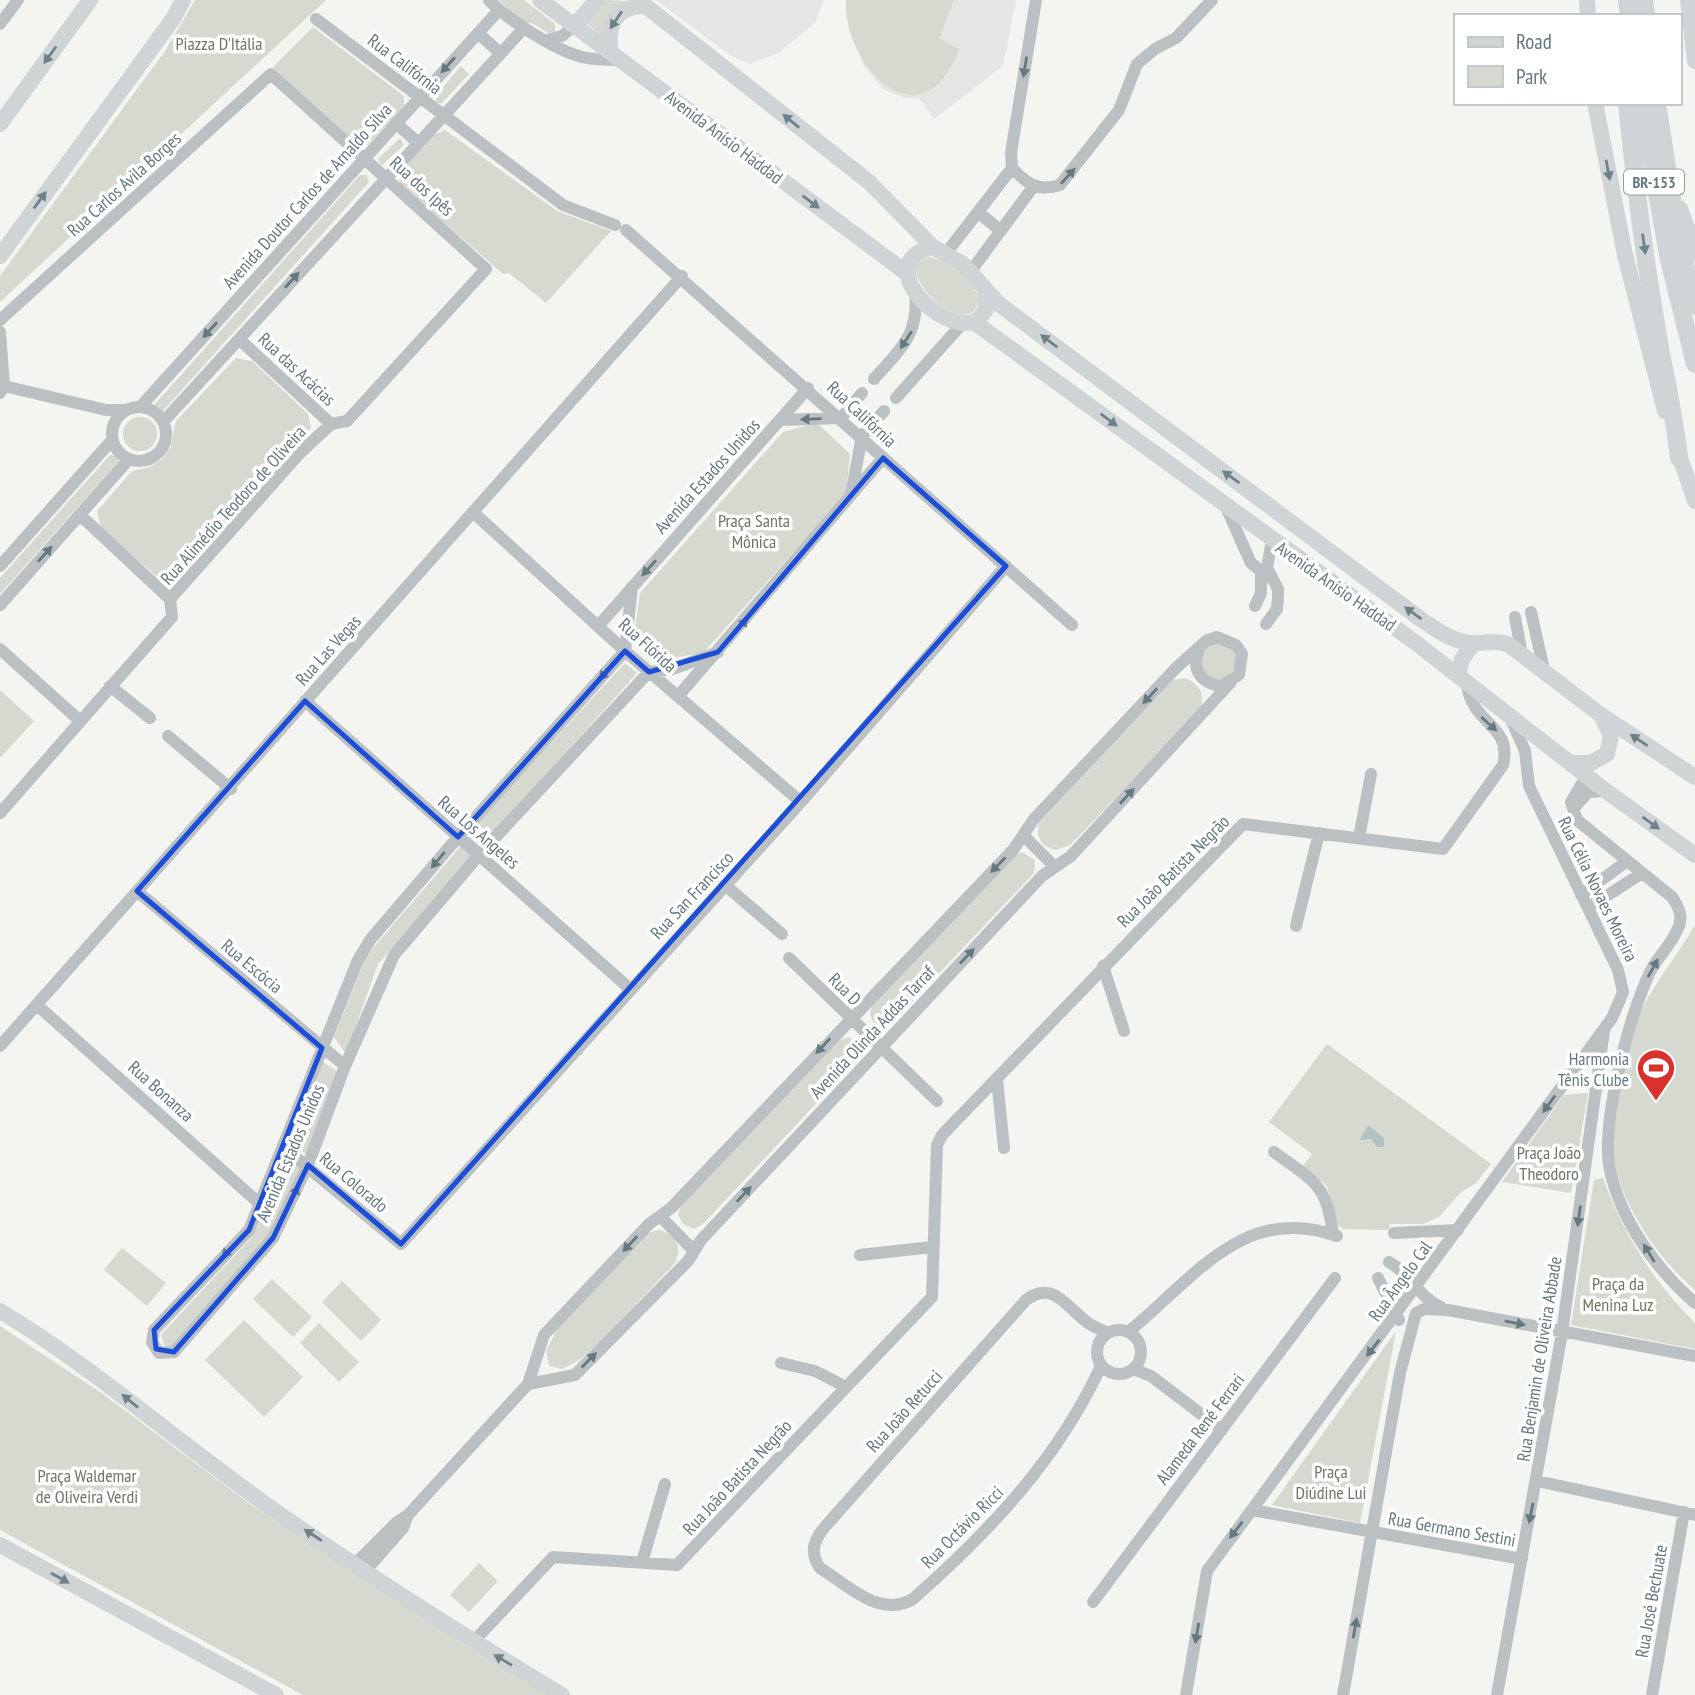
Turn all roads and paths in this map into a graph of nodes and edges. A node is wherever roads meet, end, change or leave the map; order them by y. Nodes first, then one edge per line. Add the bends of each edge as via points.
1 (18, 0) edge
2 (90, 0) edge
3 (183, 0) edge
4 (489, 0) edge
5 (540, 0) edge
6 (597, 0) edge
7 (1036, 0) edge
8 (1212, 0) edge
9 (1688, 0) edge
10 (641, 3) edge
11 (499, 10) junction
12 (316, 19) dead end
13 (0, 24) edge
14 (575, 25) junction
15 (524, 28) junction
16 (478, 33) junction
17 (547, 40) junction
18 (499, 52) junction
19 (616, 56) junction
20 (1695, 61) edge
21 (271, 74) joint
22 (419, 97) junction
23 (1595, 105) edge
24 (1627, 105) edge
25 (1640, 105) edge
26 (1657, 105) edge
27 (442, 114) junction
28 (396, 123) junction
29 (0, 124) edge
30 (417, 142) junction
31 (364, 158) junction
32 (1012, 168) junction
33 (385, 177) junction
34 (1033, 187) junction
35 (1670, 191) junction
36 (978, 212) junction
37 (1001, 230) junction
38 (940, 250) junction
39 (1695, 252) edge
40 (0, 256) edge
41 (486, 269) joint
42 (971, 271) junction
43 (908, 274) junction
44 (682, 276) junction
45 (915, 292) junction
46 (985, 292) junction
47 (1695, 306) edge
48 (0, 320) edge
49 (968, 324) junction
50 (0, 331) edge
51 (239, 338) junction
52 (1695, 364) edge
53 (874, 379) dead end
54 (808, 388) junction
55 (2, 389) edge
56 (862, 393) dead end
57 (896, 398) dead end
58 (141, 406) junction
59 (106, 410) junction
60 (125, 410) junction
61 (884, 411) dead end
62 (841, 418) junction
63 (780, 420) junction
64 (164, 421) junction
65 (114, 423) junction
66 (331, 424) junction
67 (862, 436) junction
68 (112, 440) junction
69 (883, 458) junction
70 (1679, 458) junction
71 (129, 459) junction
72 (851, 496) junction
73 (1695, 501) edge
74 (1226, 508) junction
75 (474, 513) junction
76 (80, 515) junction
77 (1272, 540) junction
78 (0, 566) edge
79 (1006, 566) junction
80 (1260, 567) junction
81 (632, 587) junction
82 (170, 599) junction
83 (0, 605) edge
84 (1276, 607) junction
85 (1531, 612) dead end
86 (1514, 617) dead end
87 (1264, 622) dead end
88 (599, 625) junction
89 (1072, 625) dead end
90 (1473, 644) junction
91 (1199, 648) junction
92 (0, 649) edge
93 (625, 651) junction
94 (718, 652) junction
95 (1522, 655) junction
96 (1544, 670) junction
97 (649, 672) junction
98 (1463, 680) junction
99 (1231, 682) junction
100 (110, 686) junction
101 (679, 695) junction
102 (305, 701) junction
103 (1601, 715) junction
104 (150, 718) dead end
105 (1510, 718) junction
106 (79, 720) junction
107 (168, 736) dead end
108 (1600, 760) junction
109 (1571, 763) junction
110 (1677, 766) junction
111 (1506, 768) junction
112 (1695, 771) edge
113 (1371, 774) dead end
114 (1587, 775) junction
115 (1695, 777) edge
116 (1529, 786) junction
117 (231, 789) junction
118 (1606, 791) junction
119 (802, 802) junction
120 (1572, 811) junction
121 (0, 813) edge
122 (1319, 833) junction
123 (458, 836) junction
124 (1024, 836) junction
125 (1359, 838) junction
126 (479, 855) junction
127 (1695, 855) edge
128 (1627, 861) junction
129 (1055, 866) junction
130 (1642, 873) junction
131 (725, 885) junction
132 (137, 891) junction
133 (1581, 895) junction
134 (1588, 908) junction
135 (1296, 926) dead end
136 (782, 934) dead end
137 (789, 958) dead end
138 (1103, 966) junction
139 (1622, 987) junction
140 (629, 988) junction
141 (1642, 991) junction
142 (37, 1004) junction
143 (1617, 1009) junction
144 (1634, 1015) junction
145 (849, 1018) junction
146 (1604, 1027) junction
147 (1124, 1031) dead end
148 (0, 1046) edge
149 (322, 1048) junction
150 (881, 1048) junction
151 (345, 1066) junction
152 (997, 1079) junction
153 (937, 1101) dead end
154 (283, 1147) junction
155 (1004, 1148) dead end
156 (1274, 1152) dead end
157 (308, 1165) junction
158 (1611, 1172) junction
159 (1585, 1173) junction
160 (261, 1205) junction
161 (660, 1216) junction
162 (1458, 1230) junction
163 (1394, 1233) dead end
164 (401, 1244) joint
165 (932, 1247) junction
166 (694, 1251) junction
167 (860, 1255) dead end
168 (1389, 1262) dead end
169 (1335, 1278) dead end
170 (1378, 1278) dead end
171 (1416, 1288) junction
172 (1695, 1303) edge
173 (1448, 1310) junction
174 (0, 1311) edge
175 (1396, 1317) junction
176 (1088, 1324) junction
177 (1108, 1333) junction
178 (1562, 1333) junction
179 (1132, 1335) junction
180 (1098, 1345) junction
181 (1405, 1346) junction
182 (1695, 1356) edge
183 (781, 1363) dead end
184 (1137, 1364) junction
185 (1105, 1369) junction
186 (528, 1384) junction
187 (846, 1387) junction
188 (1222, 1430) junction
189 (1536, 1481) junction
190 (664, 1484) dead end
191 (1252, 1510) junction
192 (1690, 1513) edge
193 (1372, 1533) junction
194 (0, 1545) edge
195 (1522, 1559) junction
196 (642, 1562) junction
197 (361, 1567) junction
198 (820, 1568) joint
199 (1093, 1602) dead end
200 (473, 1642) junction
201 (273, 1695) edge
202 (562, 1695) edge
203 (1186, 1695) edge
204 (1343, 1695) edge
205 (1497, 1695) edge
206 (1651, 1695) edge

1 - 13 street
2 -> 29 main road
40 -> 3 main road
4 - 11 street
5 - 14 main road, Avenida Anísio Haddad
6 - 14 main road
7 -> 32 street
34 -> 8 street via 1060,185 1070,175 1119,110 1137,64 1177,38
9 - 20 main road
10 -> 19 main road via 614,18 609,29
38 -> 10 main road, Avenida Anísio Haddad via 869,182
11 - 15 street
11 - 16 street, Avenida Doutor Carlos de Arnaldo Silva
12 - 22 street, Rua Califórnia
14 - 17 street via 562,36
14 - 19 main road, Avenida Anísio Haddad
15 - 17 street
15 - 18 street
16 - 18 street
16 -> 22 street, Avenida Doutor Carlos de Arnaldo Silva
17 - 19 street via 584,58
18 - 27 street
19 -> 43 main road, Avenida Anísio Haddad
21 - 31 street, Rua dos Ipês
21 - 48 street, Rua Carlos Avila Borges
22 - 27 street, Rua Califórnia
22 - 28 street, Avenida Doutor Carlos de Arnaldo Silva
23 -> 70 main road via 1625,255
24 -> 70 highway
25 - 52 highway, BR-153 via 1669,260
26 - 35 highway, BR-153
27 - 30 street
27 - 44 street, Rua Califórnia via 563,205 621,227
28 - 30 street
28 - 31 street, Avenida Doutor Carlos de Arnaldo Silva
30 - 33 street
31 - 33 street, Rua dos Ipês
31 -> 58 street, Avenida Doutor Carlos de Arnaldo Silva
32 - 34 street
32 - 36 street
33 - 41 street, Rua dos Ipês
51 -> 33 street
34 - 37 street
35 - 39 highway
35 - 47 highway, BR-153
36 - 37 street
36 - 38 street
37 - 42 street
38 - 42 main road, Avenida Anísio Haddad
38 - 43 main road via 916,252 909,260
41 - 66 street, Rua Alimédio Teodoro de Oliveira via 347,421
42 - 46 main road, Avenida Anísio Haddad
43 - 45 main road, Avenida Anísio Haddad
44 - 54 street, Rua Califórnia
44 - 75 street, Rua Las Vegas
45 - 49 main road, Avenida Anísio Haddad via 933,310
45 -> 53 street via 915,326
46 - 49 main road via 986,309
90 -> 46 main road, Avenida Anísio Haddad via 1452,638 1419,618
49 - 57 street
49 -> 74 main road, Avenida Anísio Haddad
50 - 55 street
51 - 64 street
51 - 66 street, Rua das Acácias
54 - 62 street, Rua Califórnia
54 - 63 street, Avenida Estados Unidos
55 - 59 street
56 - 62 street
58 - 60 street
58 - 64 street
59 - 60 street
59 - 65 street
60 - 65 street
61 - 67 street
62 -> 63 street
62 - 67 street, Rua Califórnia
63 -> 81 street, Avenida Estados Unidos
64 - 71 street via 166,437 160,452 146,460
65 - 68 street
66 - 82 street, Rua Alimédio Teodoro de Oliveira
67 - 69 street, Rua Califórnia
67 - 72 street
68 - 71 street
68 - 78 street
69 - 72 street
69 - 79 street, Rua Califórnia
70 - 73 main road
71 - 76 street
94 -> 72 street
74 - 77 main road, Avenida Anísio Haddad
74 - 80 street
75 - 88 street, Rua Flórida
75 - 102 street, Rua Las Vegas
76 - 82 street
83 -> 76 street
77 - 80 street
77 - 98 main road, Avenida Anísio Haddad
79 - 89 street, Rua Califórnia
79 - 119 street, Rua San Francisco
80 - 84 street via 1278,589
80 - 84 street via 1254,603
81 - 88 street, Avenida Estados Unidos
81 - 93 street
82 - 100 street, Rua Alimédio Teodoro de Oliveira via 172,617
84 - 87 street
85 - 96 street
86 - 95 street
88 - 93 street, Rua Flórida
90 - 95 main road, Avenida Anísio Haddad via 1501,642
90 - 98 main road via 1462,659
91 - 99 street via 1196,670 1202,679 1221,686
91 - 99 street via 1217,637 1236,645 1243,664
91 -> 124 street, Avenida Olinda Addas Tarraf via 1034,819
92 - 106 street
93 - 97 street, Rua Flórida
93 -> 123 street, Avenida Estados Unidos
94 - 97 street via 673,669
94 - 101 street
95 - 96 main road, Avenida Anísio Haddad
96 - 103 main road, Avenida Anísio Haddad
97 - 101 street, Rua Flórida
97 - 126 street, Avenida Estados Unidos
98 - 105 main road, Avenida Anísio Haddad
98 -> 111 street via 1477,713 1504,740
129 -> 99 street, Avenida Olinda Addas Tarraf via 1071,856
100 - 104 street
100 - 106 street, Rua Alimédio Teodoro de Oliveira
101 - 119 street, Rua Flórida
102 - 117 street, Rua Las Vegas
102 - 123 street, Rua Los Angeles
103 - 108 main road via 1611,741
110 -> 103 main road, Avenida Anísio Haddad
105 - 109 main road, Avenida Anísio Haddad
105 - 116 street, Rua Célia Novaes Moreira via 1525,751
106 - 121 street, Rua Alimédio Teodoro de Oliveira
107 - 117 street
108 - 109 main road
108 - 114 main road
109 - 114 main road, Avenida Anísio Haddad
110 - 112 main road
110 - 115 main road, Avenida Anísio Haddad
111 - 116 street, Rua Célia Novaes Moreira via 1518,767
111 - 125 street, Rua João Batista Negrão via 1481,806 1443,849
113 - 125 street
114 - 118 main road, Avenida Anísio Haddad
114 - 120 street via 1574,795
116 - 133 street, Rua Célia Novaes Moreira
117 - 132 street, Rua Las Vegas
118 - 120 street via 1588,793
118 -> 127 main road, Avenida Anísio Haddad
119 - 131 street, Rua San Francisco
120 - 128 street via 1577,821
122 - 125 street, Rua João Batista Negrão
122 - 135 street
122 - 138 street, Rua João Batista Negrão via 1243,824
123 - 126 street, Rua Los Angeles
123 -> 149 street, Avenida Estados Unidos via 370,940
124 - 129 street
124 -> 145 street, Avenida Olinda Addas Tarraf
126 - 140 street, Rua Los Angeles
126 - 151 street, Avenida Estados Unidos via 394,956
128 - 130 street
128 - 133 street
150 -> 129 street, Avenida Olinda Addas Tarraf
130 - 134 street
141 -> 130 street via 1681,917 1671,897
131 - 136 street
131 - 140 street, Rua San Francisco
132 - 142 street, Rua Las Vegas
132 - 149 street, Rua Escócia
133 - 134 street, Rua Célia Novaes Moreira
134 - 139 street, Rua Célia Novaes Moreira
137 - 145 street, Rua D
138 - 147 street
138 - 152 street, Rua João Batista Negrão
139 - 141 street via 1629,994
139 - 143 street, Rua Célia Novaes Moreira
140 - 164 street, Rua San Francisco
141 - 144 street
142 - 148 street, Rua Las Vegas
142 - 160 street, Rua Bonanza
143 - 144 street via 1626,1008
143 - 146 street, Rua Ângelo Cal
144 - 158 street via 1615,1090
145 - 150 street, Rua D
145 -> 161 street, Avenida Olinda Addas Tarraf
146 - 159 street, Rua Benjamin de Oliveira Abbade
146 -> 162 street, Rua Ângelo Cal
149 - 151 street, Rua Escócia
149 - 154 street, Avenida Estados Unidos
150 - 153 street, Rua D
166 -> 150 street, Avenida Olinda Addas Tarraf
151 - 157 street, Avenida Estados Unidos
152 - 155 street
152 - 165 street, Rua João Batista Negrão via 948,1127 937,1145
154 - 157 street, Rua Colorado
154 - 160 street, Avenida Estados Unidos
156 - 179 street via 1319,1185 1335,1236 1300,1227 1257,1233 1185,1278
160 -> 157 street, Avenida Estados Unidos via 249,1230 154,1330 152,1342 159,1353 174,1352 273,1238
157 - 164 street, Rua Colorado
158 - 159 street
172 -> 158 street via 1651,1257
159 -> 178 street, Rua Benjamin de Oliveira Abbade
161 - 166 street
161 -> 186 street, Avenida Olinda Addas Tarraf via 544,1335
162 - 163 street
162 - 171 street, Rua Ângelo Cal
165 - 167 street
165 - 187 street, Rua João Batista Negrão via 932,1297
186 -> 166 street, Avenida Olinda Addas Tarraf via 575,1375
168 - 171 street
169 - 188 street, Alameda René Ferrari
170 - 175 street
171 - 173 street via 1425,1299
171 - 175 street, Rua Ângelo Cal
173 -> 178 street
173 - 181 street via 1420,1310
197 -> 174 main road via 275,1511 101,1378
175 - 181 street via 1405,1330
175 -> 191 street, Rua Ângelo Cal
176 - 177 street
176 - 180 street
176 - 198 street, Rua João Retucci via 1061,1297 1046,1292 1026,1300 823,1529 813,1548
177 - 179 street
177 - 180 street
178 - 182 street
178 - 189 street, Rua Benjamin de Oliveira Abbade
179 - 184 street via 1141,1349
180 - 185 street via 1097,1356
181 - 193 street
183 - 187 street via 815,1371
184 - 185 street via 1121,1374
184 - 188 street
185 - 198 street, Rua Octávio Ricci via 1021,1493 968,1550 913,1599 882,1606
186 - 197 street, Avenida Olinda Addas Tarraf via 408,1515 403,1528
187 - 196 street, Rua João Batista Negrão via 677,1565
188 - 199 street, Alameda René Ferrari
189 - 192 street
189 -> 195 street, Rua Benjamin de Oliveira Abbade
190 - 196 street, Rua João Batista Negrão
191 - 193 street, Rua Germano Sestini
191 -> 203 street, Rua Ângelo Cal via 1207,1571
192 - 206 street, Rua José Bechuate
193 - 195 street, Rua Germano Sestini
204 -> 193 street
194 -> 201 main road
195 - 205 street, Rua Benjamin de Oliveira Abbade
196 - 200 street, Rua João Batista Negrão via 553,1557
197 - 200 main road
202 -> 200 main road

